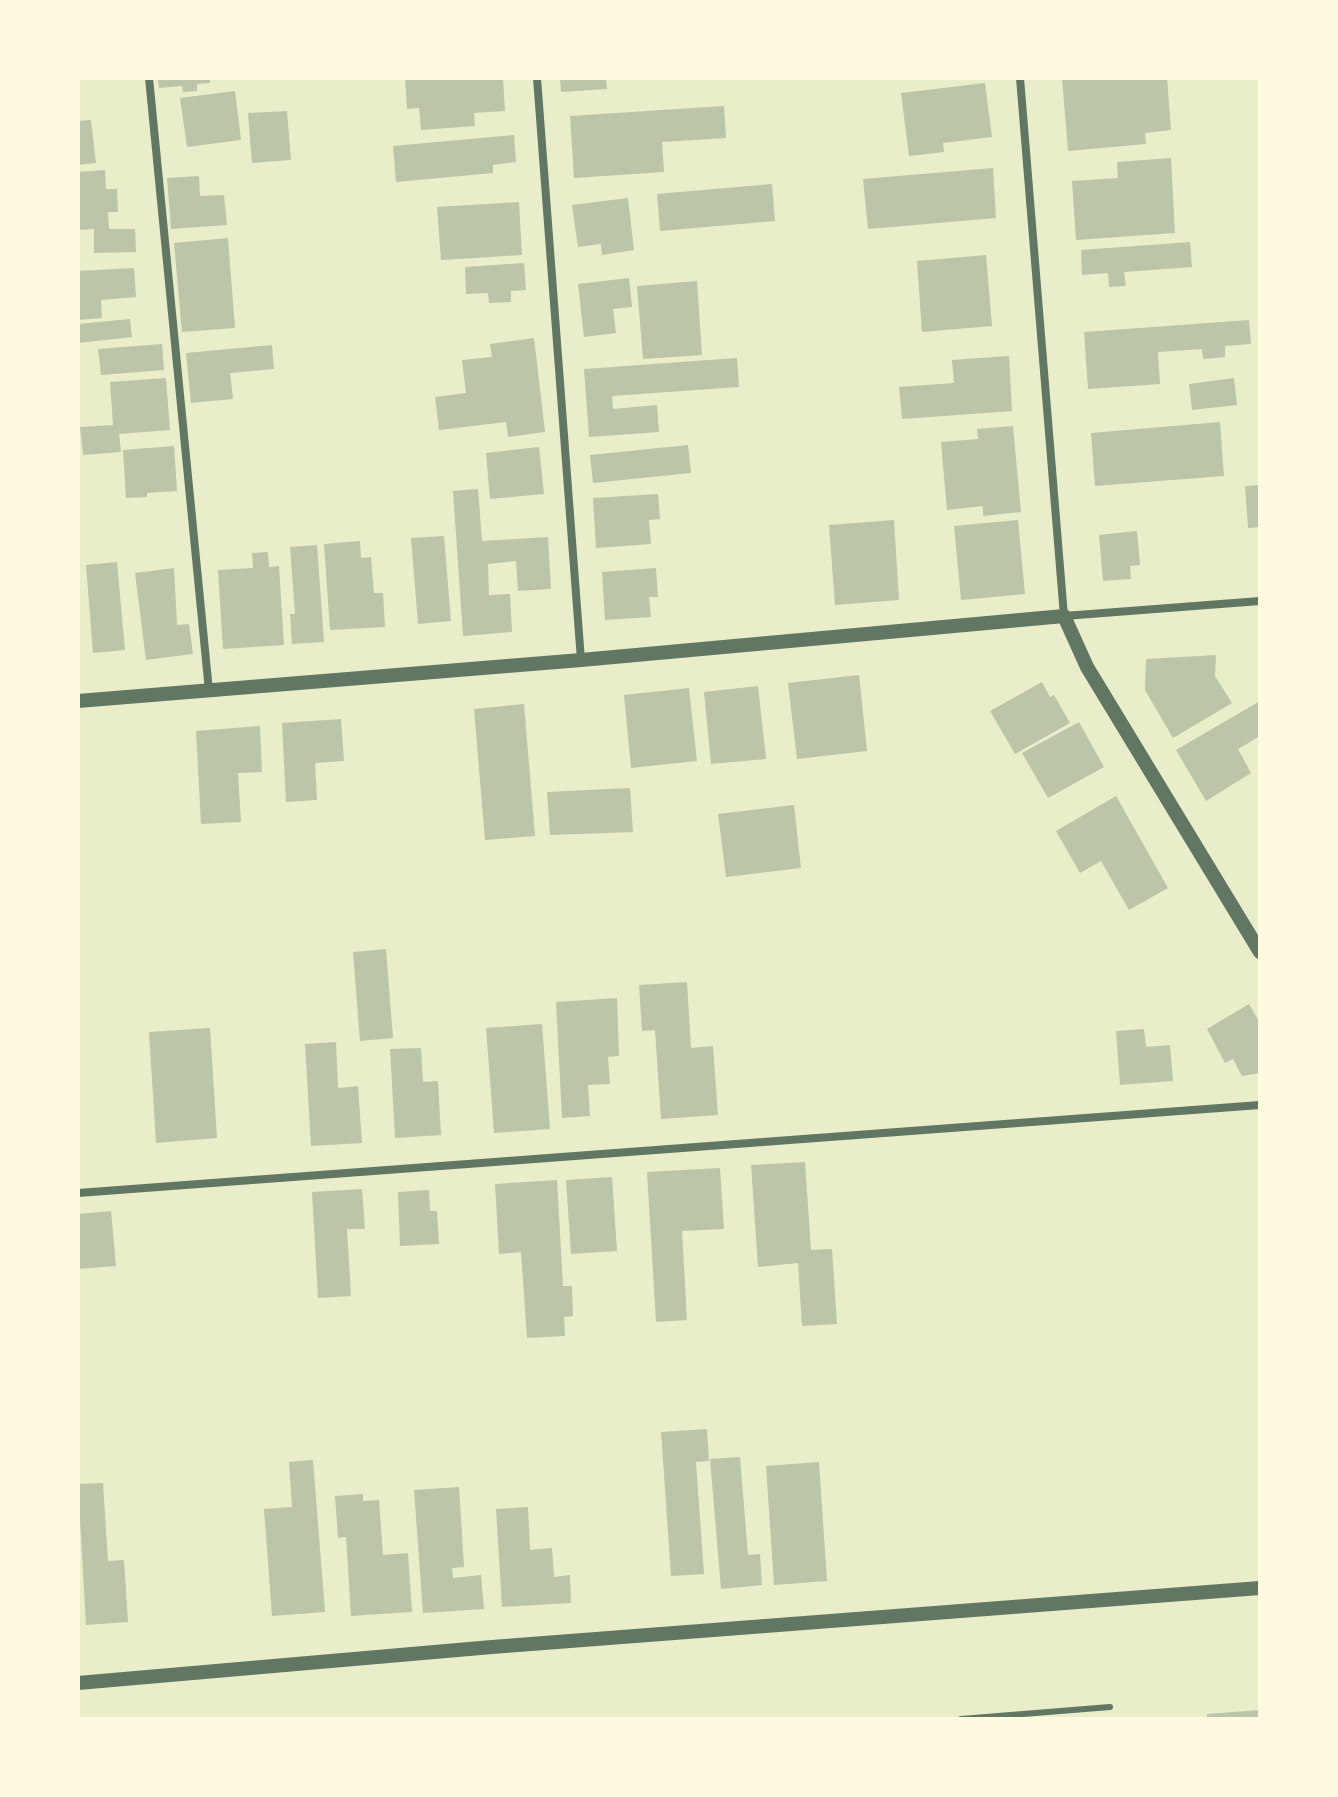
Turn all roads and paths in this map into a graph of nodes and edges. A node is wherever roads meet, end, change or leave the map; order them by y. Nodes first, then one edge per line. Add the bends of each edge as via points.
1 (149, 78) edge
2 (537, 78) edge
3 (1020, 78) edge
4 (1260, 601) edge
5 (1064, 616) junction
6 (581, 660) junction
7 (209, 691) junction
8 (78, 701) edge
9 (1260, 952) edge
10 (1260, 1105) edge
11 (78, 1193) edge
12 (1260, 1588) edge
13 (78, 1683) edge
14 (1110, 1707) dead end
15 (961, 1719) edge

1 - 7 street
2 - 6 street
3 - 5 street
4 - 5 street
5 - 6 street
5 - 9 street via 1087,667
6 - 7 street
7 - 8 street
10 - 11 street
12 - 13 street
14 - 15 lane

